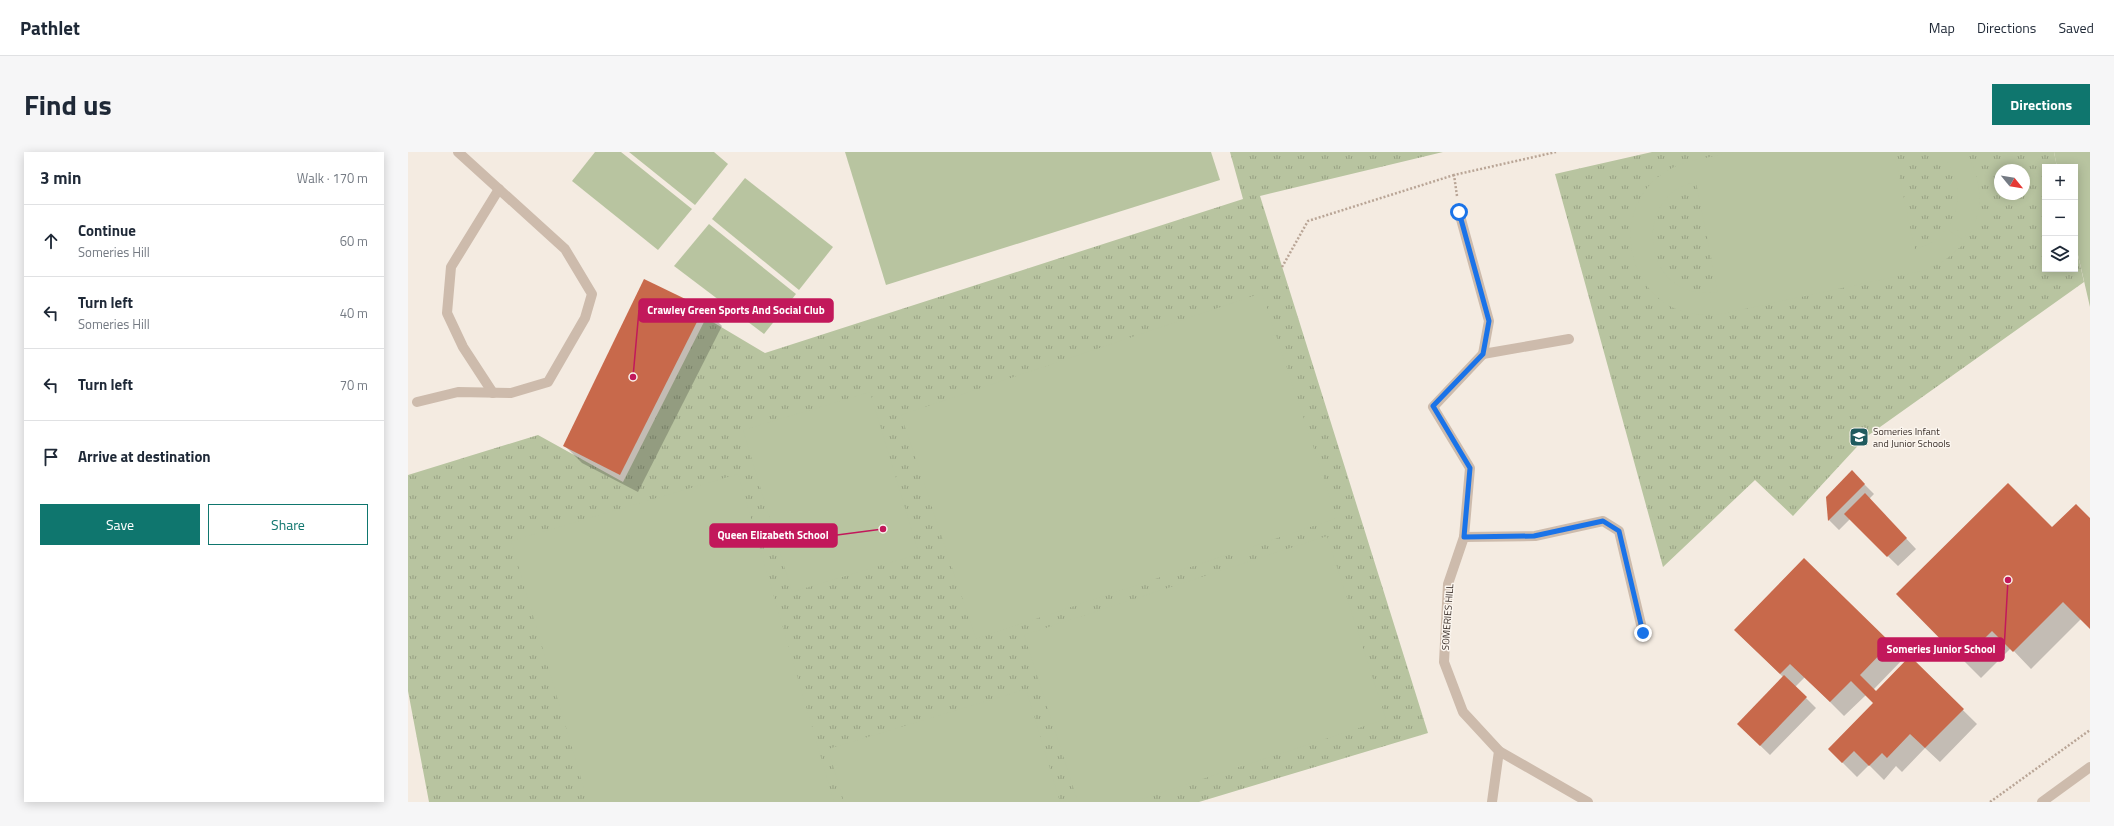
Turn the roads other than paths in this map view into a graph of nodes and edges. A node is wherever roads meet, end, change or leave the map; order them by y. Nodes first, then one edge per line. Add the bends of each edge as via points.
1 (458, 152) edge
2 (499, 189) junction
3 (1459, 212) road end
4 (1569, 339) dead end
5 (1483, 354) junction
6 (493, 393) junction
7 (417, 402) dead end
8 (1464, 537) junction
9 (1643, 633) dead end
10 (1499, 751) junction
11 (2090, 767) edge
12 (1492, 802) edge
13 (1588, 802) edge
14 (2042, 802) edge

1 - 2 street
2 - 6 street via 451,267 447,313 463,347
2 - 6 street via 565,249 592,294 585,318 548,382 511,393
3 - 5 street via 1489,321
4 - 5 street
5 - 8 street, SOMERIES HILL via 1433,406 1470,468
6 - 7 street via 458,392
8 - 9 street via 1534,536 1603,521 1619,531
8 - 10 street, SOMERIES HILL via 1448,584 1444,662 1462,712
10 - 12 street
10 - 13 street, SOMERIES HILL
11 - 14 street

